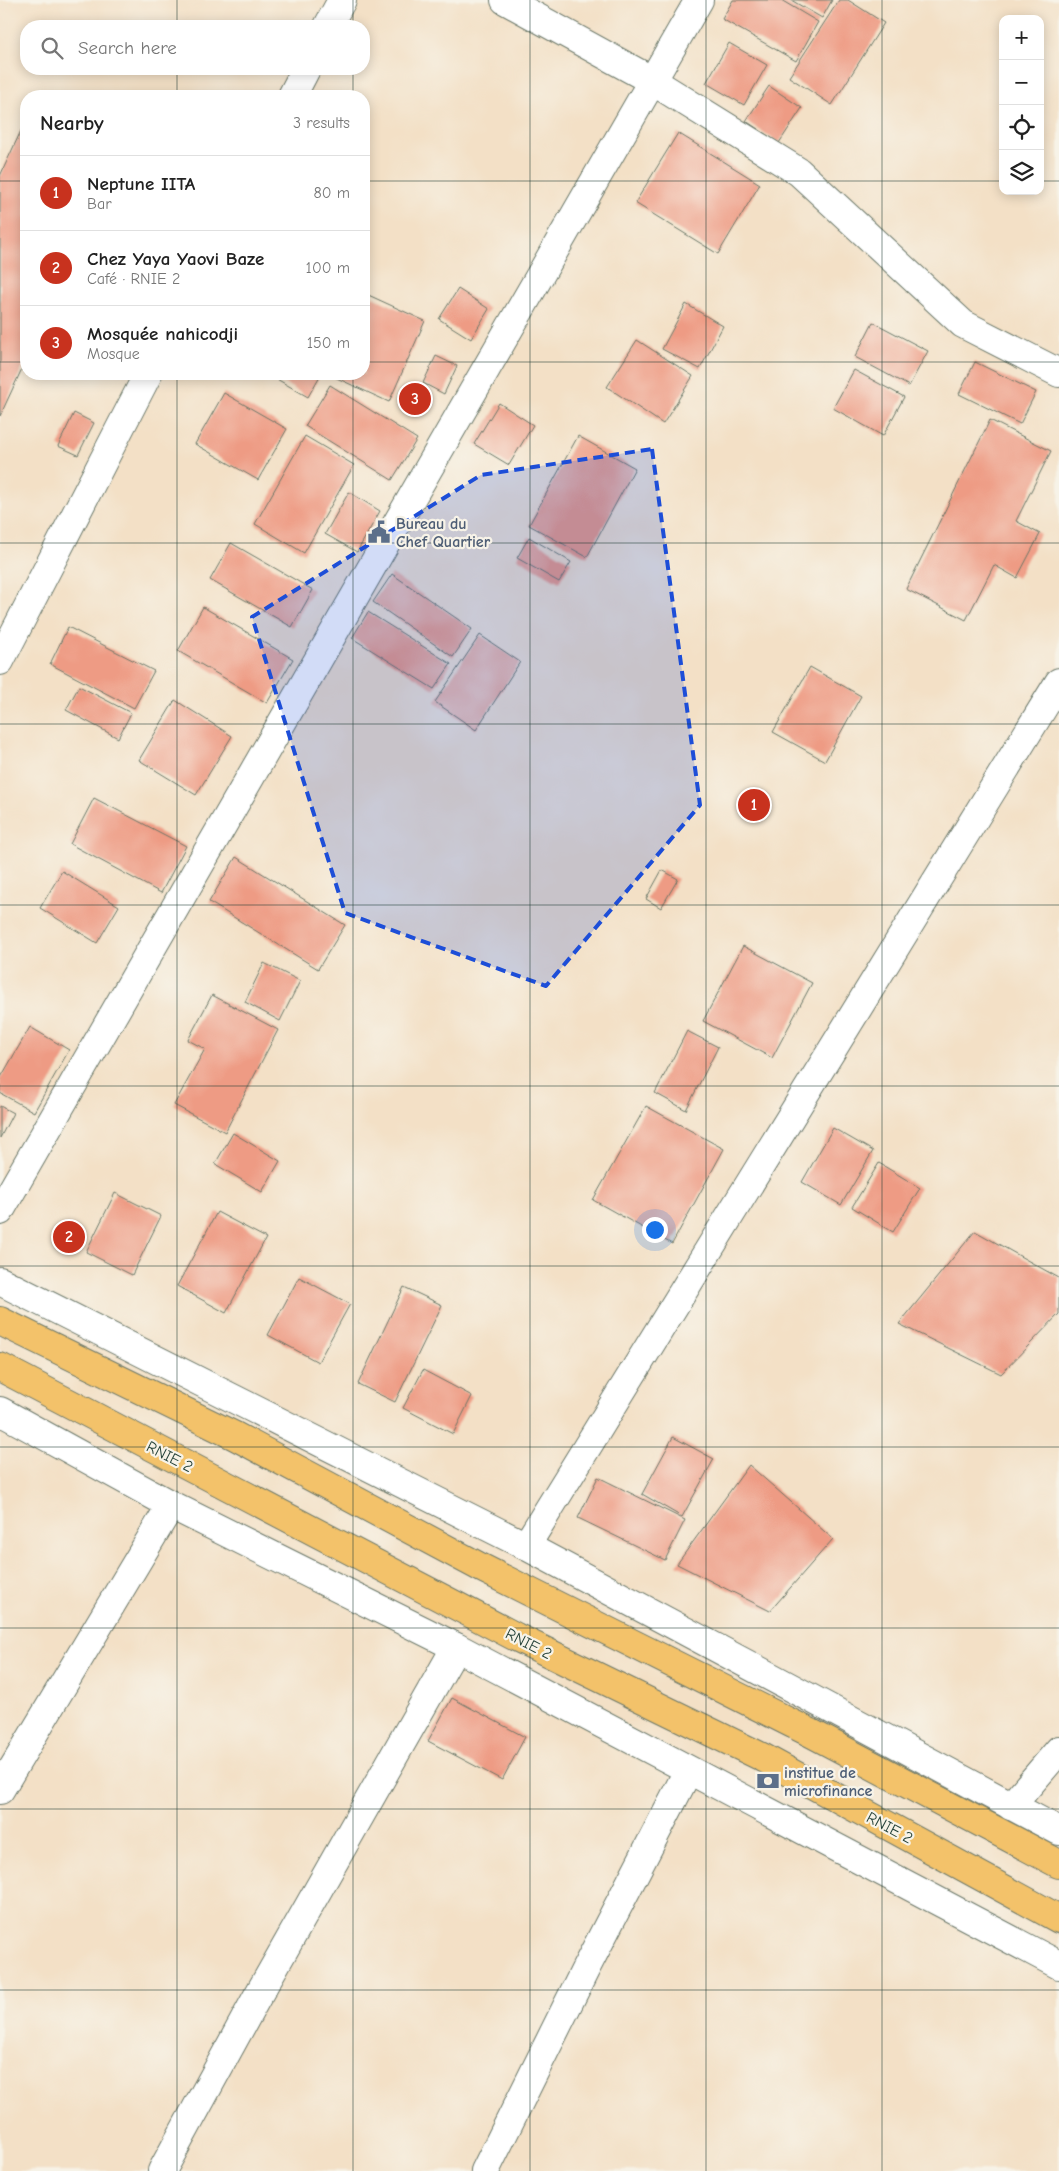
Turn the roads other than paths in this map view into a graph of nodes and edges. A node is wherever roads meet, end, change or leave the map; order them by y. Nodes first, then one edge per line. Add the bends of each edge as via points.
1 (342, 0) edge
2 (505, 0) edge
3 (699, 0) edge
4 (331, 20) edge
5 (303, 75) edge
6 (651, 80) junction
7 (295, 90) edge
8 (1059, 372) edge
9 (145, 380) edge
10 (0, 661) edge
11 (1059, 682) edge
12 (0, 1211) edge
13 (0, 1281) edge
14 (0, 1321) edge
15 (0, 1367) edge
16 (0, 1411) edge
17 (171, 1505) junction
18 (526, 1546) junction
19 (456, 1647) junction
20 (1059, 1750) edge
21 (688, 1771) junction
22 (0, 1790) edge
23 (1010, 1806) junction
24 (1059, 1831) edge
25 (1059, 1864) edge
26 (1059, 1919) edge
27 (1059, 1965) edge
28 (162, 2171) edge
29 (485, 2171) edge

1 - 4 street
2 - 6 street
3 - 6 street
5 - 7 street
6 - 8 street via 799,172 963,324
6 - 12 street
9 - 10 street
11 - 18 street
13 - 18 street
14 - 25 highway via 236,1436 482,1568 814,1734
15 - 26 highway, RNIE 2 / RNIE 2 via 516,1637 762,1758
16 - 17 street
17 - 19 street
17 - 22 street
18 - 23 street
19 - 21 street
19 - 28 street via 256,1998
20 - 23 street
21 - 27 street
21 - 29 street
23 - 24 street

